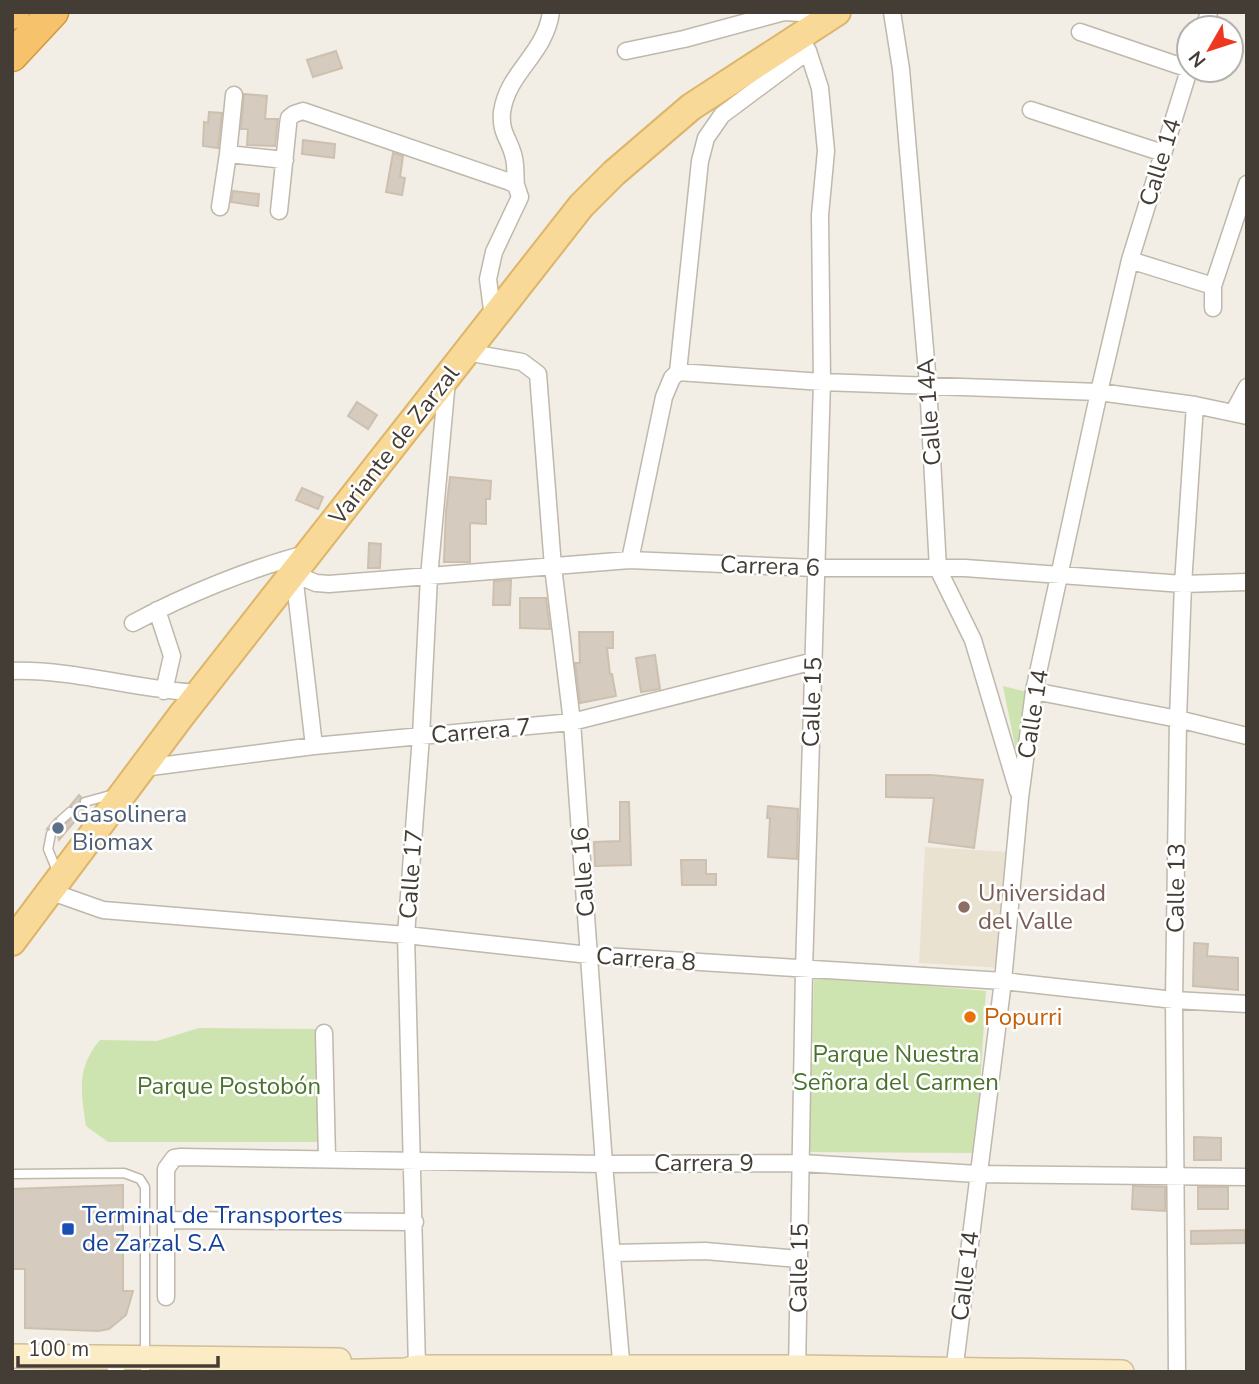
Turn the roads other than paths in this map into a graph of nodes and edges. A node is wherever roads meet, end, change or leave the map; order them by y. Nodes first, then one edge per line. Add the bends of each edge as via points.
1 (54, 12) edge
2 (551, 12) edge
3 (892, 12) edge
4 (830, 17) edge
5 (1080, 32) dead end
6 (804, 43) junction
7 (626, 51) dead end
8 (12, 56) edge
9 (1175, 65) edge
10 (1185, 84) edge
11 (234, 95) dead end
12 (1031, 110) dead end
13 (228, 153) junction
14 (1163, 153) junction
15 (285, 160) junction
16 (1247, 184) edge
17 (516, 185) junction
18 (220, 207) dead end
19 (279, 211) dead end
20 (1130, 260) junction
21 (1213, 286) junction
22 (1213, 308) dead end
23 (493, 317) junction
24 (466, 352) junction
25 (678, 372) junction
26 (447, 377) junction
27 (821, 382) junction
28 (928, 384) junction
29 (1247, 387) edge
30 (1099, 392) junction
31 (1195, 405) junction
32 (1240, 414) edge
33 (311, 553) junction
34 (630, 560) junction
35 (553, 567) junction
36 (814, 568) junction
37 (939, 569) junction
38 (294, 574) junction
39 (1060, 576) junction
40 (429, 577) junction
41 (1247, 582) edge
42 (1183, 584) junction
43 (157, 610) junction
44 (132, 623) dead end
45 (814, 661) junction
46 (12, 671) edge
47 (164, 691) junction
48 (1034, 691) junction
49 (200, 693) junction
50 (1178, 719) junction
51 (572, 722) junction
52 (421, 736) junction
53 (1247, 736) edge
54 (314, 746) junction
55 (143, 768) junction
56 (124, 793) junction
57 (1020, 798) junction
58 (85, 802) dead end
59 (70, 812) dead end
60 (61, 820) dead end
61 (51, 834) dead end
62 (55, 885) junction
63 (406, 935) junction
64 (12, 942) edge
65 (589, 956) junction
66 (804, 970) junction
67 (1003, 981) junction
68 (1174, 1000) junction
69 (1247, 1004) edge
70 (324, 1033) dead end
71 (327, 1159) junction
72 (413, 1161) junction
73 (802, 1163) junction
74 (604, 1164) junction
75 (12, 1174) edge
76 (977, 1174) junction
77 (1174, 1177) junction
78 (1247, 1177) edge
79 (167, 1220) junction
80 (415, 1222) junction
81 (612, 1253) junction
82 (799, 1259) junction
83 (166, 1297) dead end
84 (12, 1356) edge
85 (145, 1363) junction
86 (58, 1366) edge
87 (175, 1366) edge
88 (12, 1369) edge
89 (418, 1369) edge
90 (798, 1369) edge
91 (622, 1370) edge
92 (954, 1370) edge
93 (116, 1371) edge
94 (285, 1372) edge
95 (320, 1372) edge
96 (1122, 1372) edge
97 (1177, 1372) edge

1 - 8 highway
2 - 17 street via 542,45 509,85 504,101 502,130 514,159
3 - 28 street, Calle 14A
4 - 6 main road, Variante de Zarzal
4 - 7 street via 784,12
5 - 9 street
6 - 23 main road, Variante de Zarzal via 691,107 614,173 581,206
6 - 25 street via 722,115 706,138
6 - 27 street, Calle 15 via 820,88 826,151 820,215
10 - 14 street, Calle 14
11 - 13 street
12 - 14 street
13 - 15 street
13 - 18 street
14 - 20 street, Calle 14
15 - 17 street via 289,118 303,111
15 - 19 street
16 - 21 street
17 - 23 street via 520,197 494,252 488,279
20 - 21 street
20 - 30 street, Calle 14
21 - 22 street
23 - 24 main road, Variante de Zarzal
24 - 26 main road, Variante de Zarzal
24 - 35 street, Calle 16 via 522,362 538,374
25 - 27 street
25 - 34 street via 664,397
26 - 33 main road, Variante de Zarzal
26 - 40 street, Calle 17
27 - 28 street
27 - 36 street, Calle 15
28 - 30 street
28 - 37 street, Calle 14A
29 - 32 street
30 - 31 street
30 - 39 street, Calle 14
31 - 32 street
31 - 42 street, Calle 13
33 - 38 main road, Variante de Zarzal
33 - 43 street
34 - 35 street, Carrera 6
34 - 36 street, Carrera 6
35 - 40 street, Carrera 6
35 - 51 street, Calle 16
36 - 37 street, Carrera 6
36 - 45 street, Calle 15
37 - 39 street, Carrera 6
37 - 57 street, Calle 14A via 973,640
38 - 40 street, Carrera 6 via 329,584
38 - 49 main road, Variante de Zarzal
38 - 54 street
39 - 42 street, Carrera 6
39 - 48 street, Calle 14
40 - 52 street, Calle 17
41 - 42 street, Carrera 6
42 - 50 street, Calle 13
43 - 44 street
43 - 47 street via 172,656
45 - 51 street, Carrera 7
45 - 66 street, Calle 15
46 - 47 street via 89,677
47 - 49 street
48 - 50 street
48 - 57 street, Calle 14
49 - 55 main road, Variante de Zarzal
50 - 53 street
50 - 68 street, Calle 13
51 - 52 street, Carrera 7
51 - 65 street, Calle 16
52 - 54 street, Carrera 7
52 - 63 street, Calle 17
54 - 55 street, Carrera 7
55 - 56 main road, Variante de Zarzal
56 - 58 lane
56 - 62 main road, Variante de Zarzal
57 - 67 street, Calle 14
59 - 60 lane
61 - 62 lane via 48,849
62 - 63 street, Carrera 8 via 103,909
62 - 64 main road, Variante de Zarzal
63 - 65 street, Carrera 8
63 - 72 street, Calle 17
65 - 66 street, Carrera 8
65 - 74 street, Calle 16
66 - 67 street, Carrera 8
66 - 73 street, Calle 15
67 - 68 street, Carrera 8
67 - 76 street, Calle 14
68 - 69 street, Carrera 8
68 - 77 street, Calle 13
70 - 71 street
71 - 72 street, Carrera 9
71 - 79 street, Carrera 9 via 174,1158 166,1168
72 - 74 street, Carrera 9
72 - 80 street, Calle 17
73 - 74 street, Carrera 9
73 - 76 street, Carrera 9
73 - 82 street, Calle 15
74 - 81 street, Calle 16
75 - 85 lane via 124,1173 140,1179 145,1188
76 - 77 street, Carrera 9
76 - 92 street, Calle 14
77 - 78 street, Carrera 9
77 - 97 street, Calle 13
79 - 80 street
79 - 83 street
80 - 89 street, Calle 17
81 - 82 street via 705,1251
81 - 91 street, Calle 16
82 - 90 street, Calle 15
84 - 86 street
85 - 86 street
85 - 87 street
85 - 93 street
86 - 88 street
86 - 93 street
87 - 89 street via 406,1360
87 - 94 street
89 - 91 street
89 - 95 street
90 - 91 street
90 - 92 street
92 - 96 street

